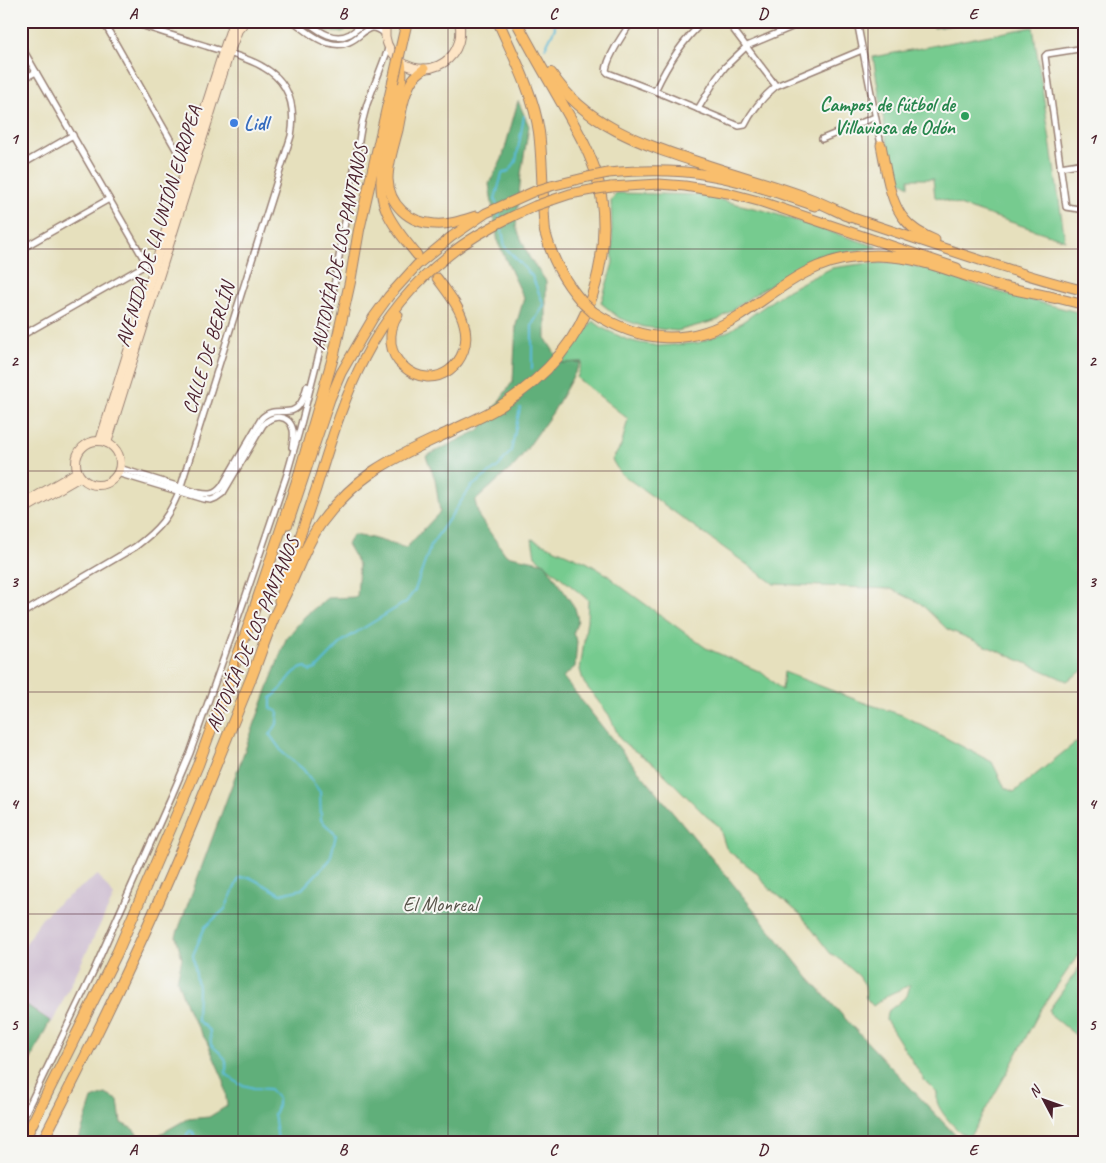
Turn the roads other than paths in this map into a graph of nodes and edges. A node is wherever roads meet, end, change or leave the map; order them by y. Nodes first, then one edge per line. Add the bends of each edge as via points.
1 (103, 21) edge
2 (129, 21) edge
3 (231, 21) edge
4 (236, 21) edge
5 (293, 21) edge
6 (306, 21) edge
7 (370, 21) edge
8 (387, 21) edge
9 (407, 21) edge
10 (459, 21) edge
11 (498, 21) edge
12 (516, 21) edge
13 (520, 21) edge
14 (632, 21) edge
15 (704, 21) edge
16 (727, 21) edge
17 (806, 21) edge
18 (857, 21) edge
19 (248, 22) edge
20 (385, 34) junction
21 (21, 46) edge
22 (746, 46) junction
23 (388, 47) junction
24 (1085, 48) edge
25 (862, 50) junction
26 (226, 53) junction
27 (401, 62) junction
28 (424, 69) junction
29 (36, 72) junction
30 (21, 80) edge
31 (776, 86) junction
32 (655, 90) junction
33 (698, 109) junction
34 (875, 117) junction
35 (73, 135) junction
36 (822, 140) dead end
37 (881, 145) joint
38 (1085, 163) edge
39 (21, 165) edge
40 (1060, 166) junction
41 (186, 168) junction
42 (109, 199) junction
43 (1085, 210) edge
44 (486, 213) junction
45 (851, 217) junction
46 (21, 249) edge
47 (417, 255) dead end
48 (157, 259) junction
49 (145, 261) junction
50 (1002, 268) junction
51 (153, 271) junction
52 (437, 278) dead end
53 (416, 285) junction
54 (1085, 291) edge
55 (1055, 298) junction
56 (1085, 305) edge
57 (21, 336) edge
58 (320, 350) junction
59 (104, 442) junction
60 (118, 471) junction
61 (79, 474) junction
62 (287, 474) junction
63 (180, 489) junction
64 (21, 504) edge
65 (21, 511) edge
66 (21, 614) edge
67 (275, 615) junction
68 (250, 625) junction
69 (21, 1122) edge
70 (23, 1142) edge
71 (42, 1142) edge

1 - 41 street
2 - 26 street, CALLE DE BERLÍN
3 - 26 street, AVENIDA DE LA UNIÓN EUROPEA
4 - 19 street
5 - 20 street via 321,41 331,44 350,42 374,28
6 - 7 street via 336,38 350,34
8 - 20 street
9 - 68 highway, AUTOVÍA DE LOS PANTANOS, bridge via 334,354
10 - 28 street via 461,36 453,54 438,66
11 - 55 highway, bridge via 532,103 539,131 548,245 564,279 583,303 616,326 648,336 668,338 716,329 811,269 869,255 933,265 993,284
12 - 67 highway, AUTOVÍA DE LOS PANTANOS via 577,129 595,170 601,194 601,264 582,322 553,364 522,392 497,408 391,460 360,481 310,540
13 - 45 highway via 555,79 581,106 617,132 813,200
14 - 32 street via 610,57 606,71
15 - 32 street via 666,68
16 - 22 street
17 - 22 street
18 - 25 street
19 - 26 street, AVENIDA DE LA UNIÓN EUROPEA via 238,30
20 - 23 street
21 - 29 street
22 - 31 street
22 - 33 street via 725,67
23 - 27 street
23 - 58 street via 362,123
24 - 40 street via 1045,56
25 - 31 street
25 - 34 street
26 - 41 street, AVENIDA DE LA UNIÓN EUROPEA
26 - 59 street, AVENIDA DE LA UNIÓN EUROPEA
26 - 63 street, CALLE DE BERLÍN via 263,67 280,81 291,102 293,126
27 - 28 street
27 - 47 main road via 401,85 381,183 386,210
28 - 44 main road via 406,92 390,161 388,178 391,194 402,212 421,222 452,223
29 - 30 street
29 - 35 street
31 - 33 street via 759,102 742,126
32 - 33 street
34 - 36 street
34 - 37 street
35 - 39 street
35 - 42 street
37 - 50 main road via 893,197 904,220 922,234
38 - 40 street
40 - 43 street via 1066,207
41 - 48 street, AVENIDA DE LA UNIÓN EUROPEA
42 - 46 street
42 - 49 street
44 - 45 main road, bridge via 551,186 608,174 658,170 709,175 746,183
44 - 68 main road via 417,265 372,318 357,343 330,399
45 - 50 main road
48 - 49 street
48 - 51 street, AVENIDA DE LA UNIÓN EUROPEA
49 - 51 street
49 - 57 street via 142,267
50 - 54 main road
51 - 59 street, AVENIDA DE LA UNIÓN EUROPEA
52 - 53 main road via 456,305 466,338 464,352 445,374 418,376 398,362 391,349 393,322
53 - 55 main road, bridge via 450,254 489,228 535,206 591,190 668,184 762,202
53 - 67 main road via 365,356 346,397
55 - 56 main road
58 - 62 street
58 - 63 street via 299,406 264,416 219,490 208,495
59 - 60 street via 116,449 120,463
59 - 61 street via 89,442 78,452 76,466
60 - 61 street via 110,482 103,485 88,483
60 - 63 street
61 - 64 street
61 - 65 street
62 - 63 street via 294,433 286,420 277,416 264,424 220,496 207,500
62 - 69 street via 190,754 111,935
63 - 66 street, CALLE DE BERLÍN via 173,507 150,536
67 - 71 highway, AUTOVÍA DE LOS PANTANOS via 161,896
68 - 70 highway, AUTOVÍA DE LOS PANTANOS via 198,765 117,953

